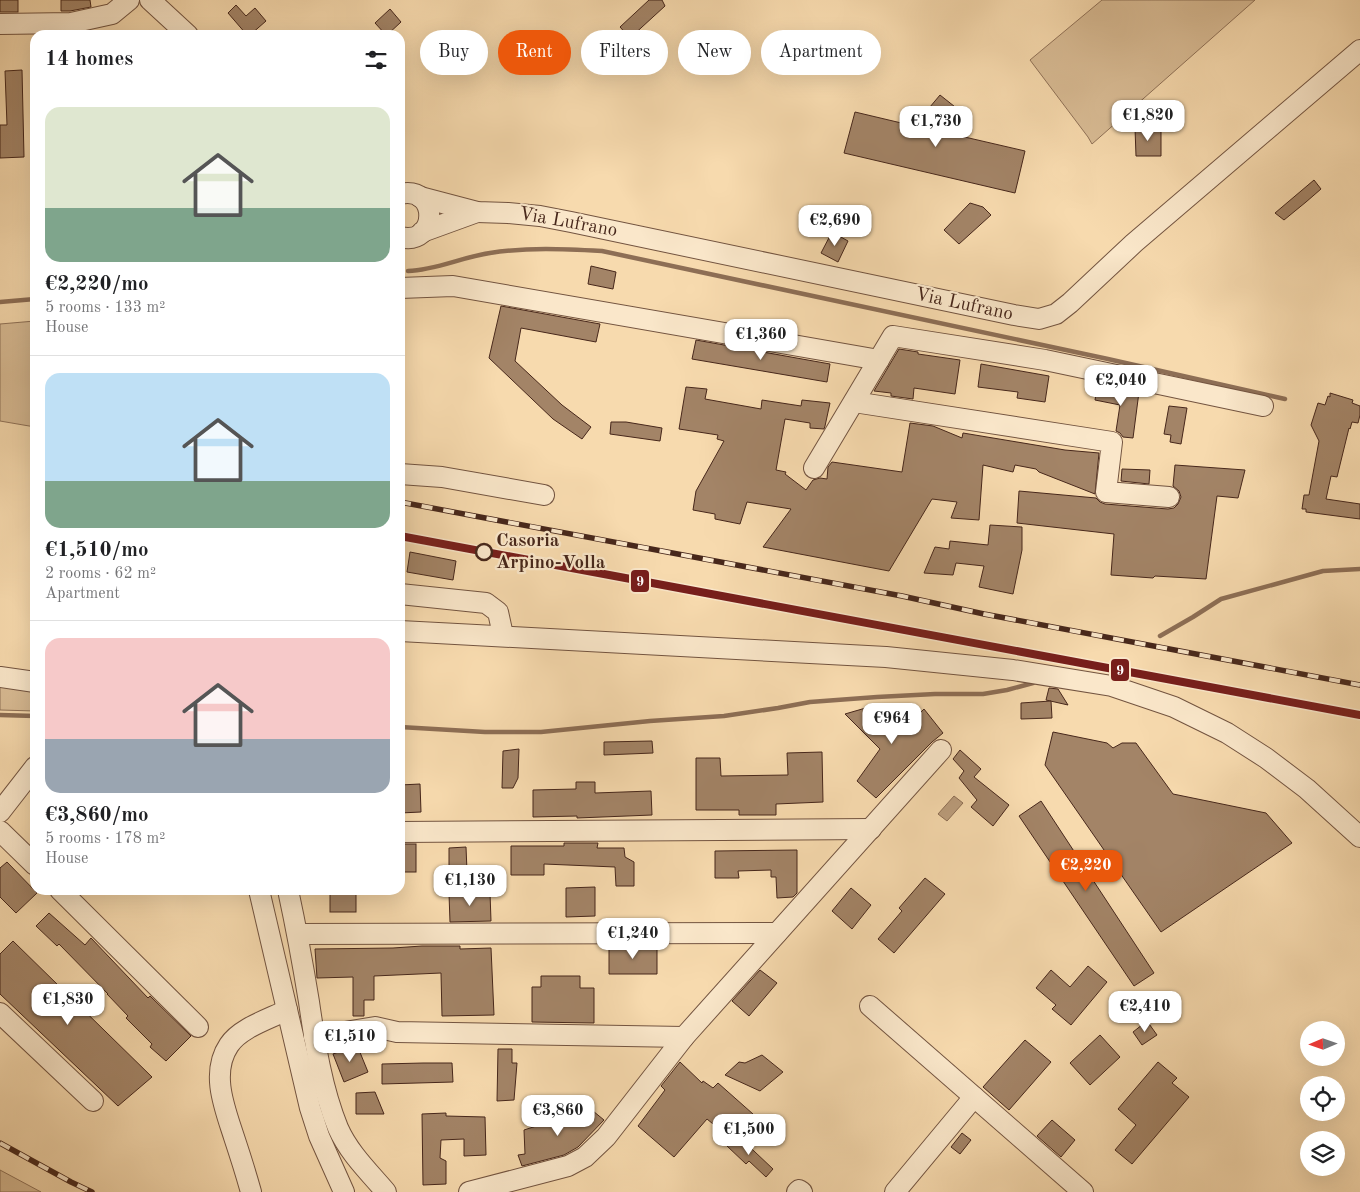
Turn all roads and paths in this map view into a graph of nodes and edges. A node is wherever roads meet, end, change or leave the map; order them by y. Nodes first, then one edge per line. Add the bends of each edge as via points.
1 (128, 0) edge
2 (150, 0) edge
3 (0, 24) edge
4 (183, 30) edge
5 (1360, 50) edge
6 (410, 196) edge
7 (477, 212) junction
8 (412, 236) edge
9 (405, 248) edge
10 (405, 288) edge
11 (880, 360) junction
12 (854, 402) junction
13 (1263, 406) dead end
14 (814, 468) dead end
15 (405, 474) edge
16 (544, 495) dead end
17 (1169, 497) dead end
18 (405, 595) edge
19 (405, 631) edge
20 (504, 636) junction
21 (0, 677) edge
22 (30, 681) edge
23 (941, 750) dead end
24 (30, 773) edge
25 (0, 812) edge
26 (871, 829) junction
27 (0, 831) edge
28 (405, 832) edge
29 (1360, 837) edge
30 (30, 860) edge
31 (65, 895) edge
32 (260, 895) edge
33 (289, 895) edge
34 (777, 933) junction
35 (298, 934) junction
36 (870, 1006) dead end
37 (287, 1010) junction
38 (0, 1013) edge
39 (198, 1027) dead end
40 (314, 1037) junction
41 (684, 1037) junction
42 (974, 1097) junction
43 (93, 1101) dead end
44 (340, 1184) edge
45 (251, 1192) edge
46 (386, 1192) edge
47 (470, 1192) edge
48 (797, 1192) edge
49 (802, 1192) edge
50 (895, 1192) edge
51 (1083, 1192) edge

1 - 3 street via 112,14 72,23
2 - 4 street
5 - 7 street, Via Lufrano via 1134,243 1070,303 1056,314 1039,319 571,222
6 - 7 street, Via Lufrano
6 - 8 street, Via Lufrano via 425,202 430,214 429,221
7 - 8 street, Via Lufrano
8 - 9 street, Via Lufrano
10 - 11 street via 453,286
11 - 12 street
11 - 13 street via 894,336 1045,360
12 - 14 street
12 - 17 street via 1112,442 1106,492
15 - 16 street via 442,477
18 - 20 street via 486,603 498,612
19 - 20 street
20 - 29 street via 886,657 1013,670 1112,686 1174,707 1227,733 1307,789
21 - 22 street
23 - 26 street
24 - 25 street
26 - 28 street
26 - 34 street
27 - 30 street
31 - 39 street
32 - 37 street
33 - 35 street
34 - 35 street
34 - 41 street
35 - 40 street
36 - 42 street
37 - 44 street via 310,1108
37 - 45 street via 241,1032 221,1061 222,1098
38 - 43 street
40 - 41 street via 375,1027 397,1032
40 - 46 street via 327,1097 339,1130 353,1153
41 - 47 street via 606,1137 585,1157 568,1166
42 - 50 street
42 - 51 street
48 - 49 street

